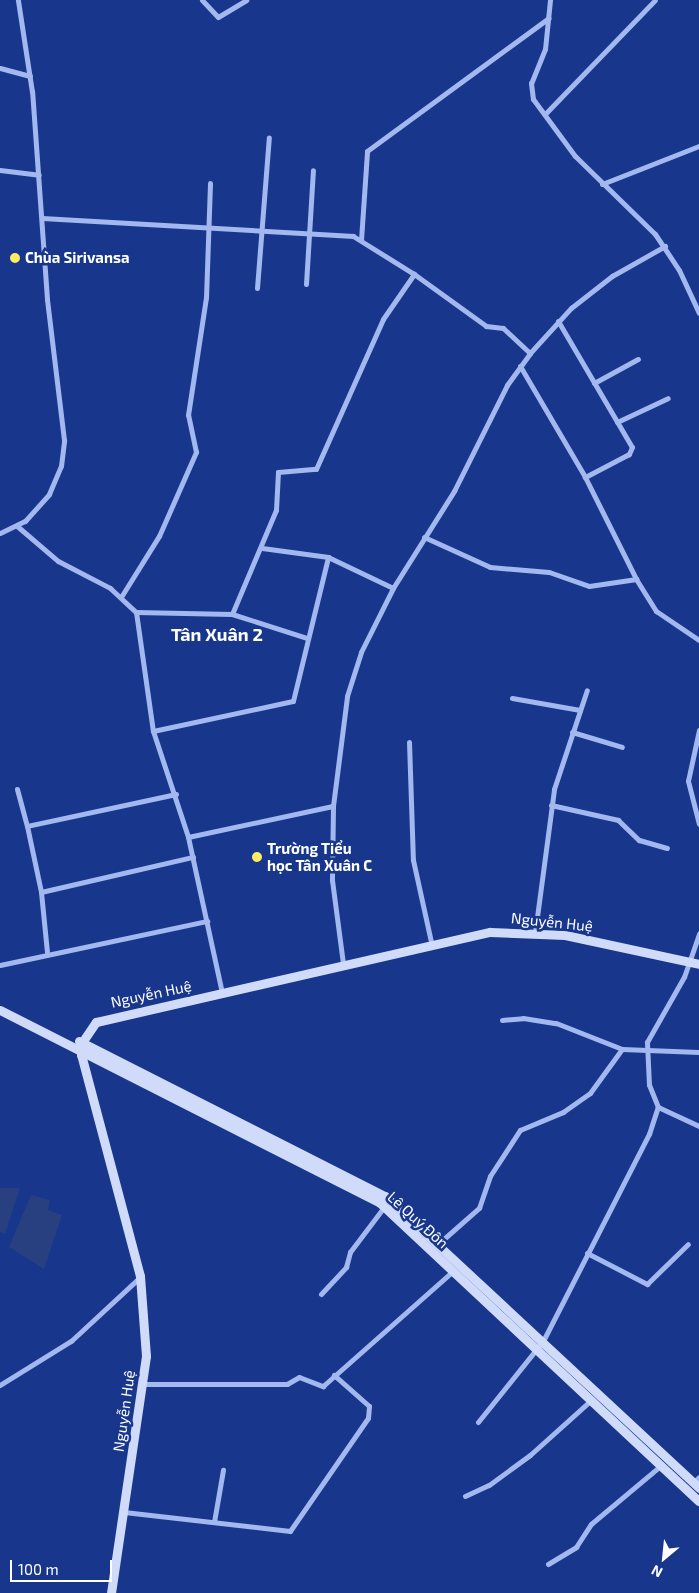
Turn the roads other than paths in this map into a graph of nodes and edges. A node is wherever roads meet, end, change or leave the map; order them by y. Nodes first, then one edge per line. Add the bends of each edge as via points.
1 (18, 0) edge
2 (202, 0) edge
3 (246, 0) edge
4 (550, 0) edge
5 (655, 0) edge
6 (549, 18) junction
7 (0, 68) edge
8 (30, 76) junction
9 (545, 114) junction
10 (269, 137) dead end
11 (699, 146) edge
12 (0, 170) edge
13 (313, 170) dead end
14 (38, 175) junction
15 (210, 184) dead end
16 (602, 184) junction
17 (42, 218) junction
18 (208, 226) junction
19 (259, 229) junction
20 (310, 233) junction
21 (361, 240) junction
22 (665, 246) junction
23 (414, 274) junction
24 (306, 284) dead end
25 (257, 288) dead end
26 (699, 313) edge
27 (558, 321) junction
28 (530, 353) junction
29 (638, 359) dead end
30 (520, 366) junction
31 (594, 382) junction
32 (668, 398) dead end
33 (617, 422) junction
34 (585, 477) junction
35 (17, 526) junction
36 (0, 533) edge
37 (424, 537) junction
38 (262, 548) junction
39 (328, 557) junction
40 (636, 579) junction
41 (393, 588) junction
42 (121, 597) junction
43 (136, 612) junction
44 (232, 614) junction
45 (307, 638) junction
46 (699, 640) edge
47 (587, 690) dead end
48 (512, 698) dead end
49 (580, 710) junction
50 (699, 730) edge
51 (153, 731) junction
52 (572, 732) junction
53 (409, 742) dead end
54 (622, 747) dead end
55 (17, 789) dead end
56 (176, 794) junction
57 (551, 805) junction
58 (333, 806) junction
59 (699, 824) edge
60 (27, 826) junction
61 (188, 837) junction
62 (667, 848) dead end
63 (193, 857) junction
64 (41, 892) junction
65 (207, 921) junction
66 (535, 932) junction
67 (699, 934) edge
68 (431, 942) junction
69 (47, 952) junction
70 (695, 963) edge
71 (342, 964) junction
72 (0, 965) edge
73 (222, 993) junction
74 (0, 1010) edge
75 (502, 1020) dead end
76 (82, 1045) junction
77 (622, 1049) junction
78 (646, 1051) junction
79 (699, 1052) edge
80 (658, 1107) junction
81 (699, 1126) edge
82 (287, 1149) junction
83 (384, 1206) junction
84 (438, 1244) junction
85 (688, 1244) dead end
86 (587, 1253) junction
87 (453, 1270) junction
88 (140, 1276) junction
89 (320, 1294) dead end
90 (540, 1344) junction
91 (334, 1375) junction
92 (0, 1384) edge
93 (143, 1384) junction
94 (590, 1401) junction
95 (478, 1422) dead end
96 (659, 1467) junction
97 (223, 1470) dead end
98 (697, 1483) edge
99 (465, 1496) dead end
100 (699, 1501) edge
101 (124, 1512) junction
102 (214, 1522) junction
103 (548, 1564) dead end
104 (111, 1593) edge

1 - 8 street
2 - 3 street via 218,17
4 - 6 street
5 - 9 street
6 - 9 street via 545,50 530,87
6 - 21 street via 367,151
7 - 8 street
8 - 14 street
9 - 16 street via 575,156 589,166
10 - 19 street
11 - 16 street
12 - 14 street
13 - 20 street
14 - 17 street
15 - 18 street
16 - 22 street via 642,218
17 - 18 street
17 - 35 street via 63,453 48,494
18 - 19 street
18 - 42 street via 206,298 188,415 196,452 159,536
19 - 20 street
19 - 25 street
20 - 21 street via 349,235
20 - 24 street
21 - 23 street
22 - 26 street
22 - 27 street via 612,276
23 - 28 street via 486,326 504,328
23 - 38 street via 383,319 316,469 278,472 278,500
27 - 28 street
27 - 31 street
28 - 30 street
29 - 31 street
30 - 34 street
30 - 37 street via 493,408 454,491
31 - 33 street
32 - 33 street
33 - 34 street via 631,452
34 - 40 street
35 - 36 street
35 - 42 street via 49,554
37 - 40 street via 497,569 549,572 589,586
37 - 41 street
38 - 39 street
38 - 44 street
39 - 41 street
39 - 45 street
40 - 46 street via 656,611
41 - 58 street via 353,674
42 - 43 street
43 - 44 street
43 - 51 street
44 - 45 street
45 - 51 street via 296,694 290,703
47 - 49 street
48 - 49 street
49 - 52 street
50 - 59 street via 692,749 688,781
51 - 56 street
52 - 54 street
52 - 57 street
53 - 68 street via 413,860
55 - 60 street
56 - 60 street
56 - 61 street
57 - 62 street via 618,820 639,840
57 - 66 street
58 - 61 street
58 - 71 street via 332,880
60 - 64 street
61 - 63 street
63 - 64 street
63 - 65 street
64 - 69 street
65 - 69 street
65 - 73 street
66 - 68 main road, Nguyễn Huệ via 490,932
66 - 70 main road, Nguyễn Huệ via 619,944
67 - 70 street
68 - 71 main road, Nguyễn Huệ
69 - 72 street
70 - 78 street via 650,1030
71 - 73 main road, Nguyễn Huệ
73 - 76 main road, Nguyễn Huệ via 107,1017 96,1022
74 - 76 main road, Lê Quý Đôn via 62,1041
75 - 77 street via 522,1018 556,1022
76 - 82 main road, Lê Quý Đôn
76 - 88 main road, Nguyễn Huệ
77 - 78 street
77 - 84 street via 590,1093 563,1112 520,1130 490,1176 479,1208
78 - 79 street
78 - 80 street via 649,1085
80 - 81 street
80 - 86 street via 643,1148
82 - 83 main road, Lê Quý Đôn
82 - 84 main road, Lê Quý Đôn via 385,1196
83 - 87 main road, Lê Quý Đôn
83 - 89 street via 350,1252 346,1267
84 - 90 main road, Lê Quý Đôn
85 - 86 street via 647,1284
86 - 90 street
87 - 90 main road, Lê Quý Đôn
87 - 91 street
88 - 92 street via 71,1342
88 - 93 main road, Nguyễn Huệ via 146,1356
90 - 94 main road, Lê Quý Đôn
90 - 95 street
90 - 98 main road, Lê Quý Đôn
91 - 93 street via 319,1387 299,1377 287,1384
91 - 102 street via 369,1406 368,1418 293,1528
93 - 101 main road, Nguyễn Huệ
94 - 96 main road, Lê Quý Đôn
94 - 99 street via 530,1454 489,1485
96 - 100 main road, Lê Quý Đôn
96 - 103 street via 591,1524 576,1547
97 - 102 street
101 - 102 street
101 - 104 main road, Nguyễn Huệ

